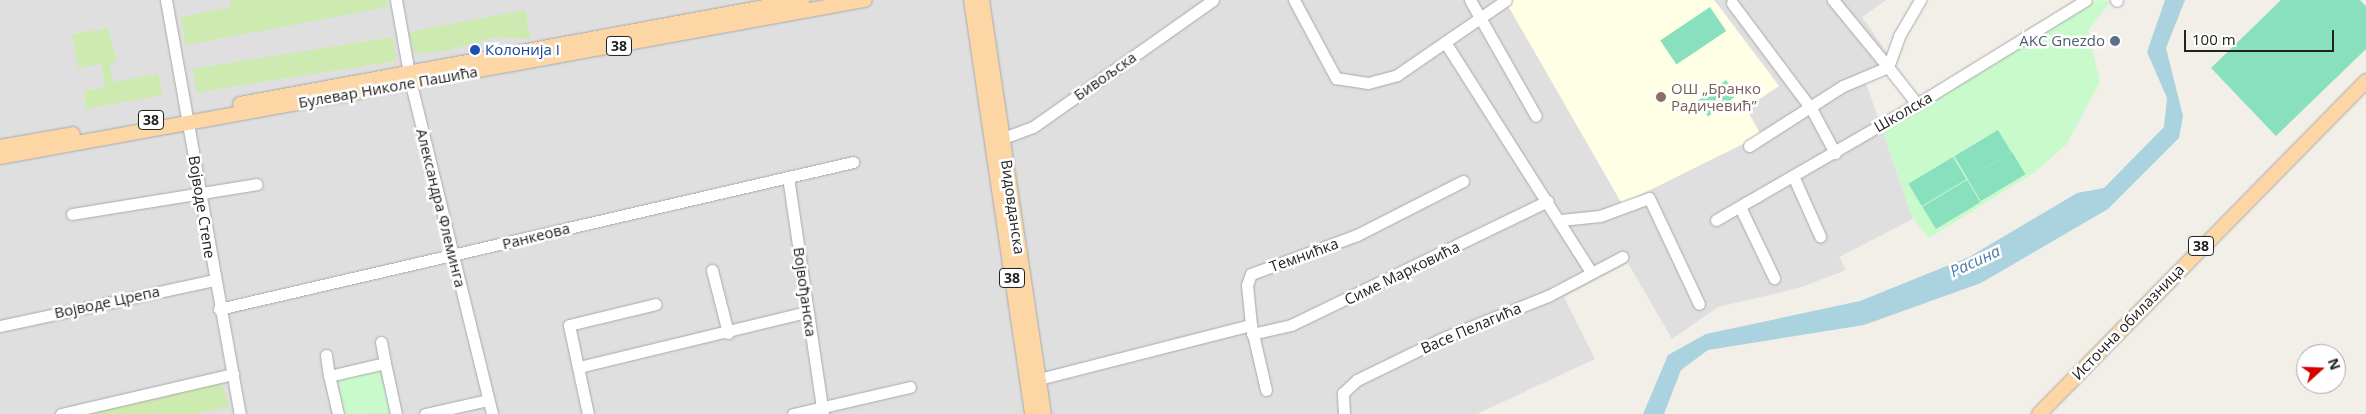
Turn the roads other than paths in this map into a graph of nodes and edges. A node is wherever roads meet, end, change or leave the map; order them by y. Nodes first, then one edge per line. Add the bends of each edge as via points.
1 (166, 0) edge
2 (396, 0) edge
3 (802, 0) edge
4 (865, 0) edge
5 (971, 0) edge
6 (982, 0) edge
7 (1213, 0) edge
8 (1294, 0) edge
9 (1470, 0) edge
10 (1506, 0) edge
11 (1832, 0) edge
12 (1920, 0) edge
13 (2086, 0) edge
14 (1732, 3) dead end
15 (1480, 16) junction
16 (1445, 42) junction
17 (1888, 67) junction
18 (409, 78) junction
19 (2366, 81) edge
20 (1917, 104) junction
21 (1812, 110) junction
22 (1536, 116) dead end
23 (187, 118) junction
24 (997, 141) junction
25 (1749, 146) dead end
26 (0, 147) edge
27 (1835, 153) junction
28 (0, 157) edge
29 (853, 162) dead end
30 (788, 177) junction
31 (1794, 178) junction
32 (1463, 181) dead end
33 (257, 184) dead end
34 (199, 195) junction
35 (1548, 201) junction
36 (1740, 207) junction
37 (72, 214) dead end
38 (1561, 220) junction
39 (1716, 220) dead end
40 (1820, 236) dead end
41 (453, 257) junction
42 (1622, 257) dead end
43 (712, 270) dead end
44 (1591, 272) junction
45 (1774, 278) dead end
46 (214, 280) junction
47 (656, 304) dead end
48 (1699, 304) dead end
49 (219, 309) junction
50 (807, 312) junction
51 (0, 326) edge
52 (1252, 330) junction
53 (728, 332) junction
54 (381, 342) dead end
55 (326, 355) dead end
56 (385, 363) junction
57 (1030, 363) junction
58 (579, 367) junction
59 (233, 374) junction
60 (329, 376) junction
61 (1039, 379) junction
62 (910, 388) dead end
63 (1266, 390) dead end
64 (488, 400) junction
65 (822, 410) edge
66 (60, 414) edge
67 (240, 414) edge
68 (338, 414) edge
69 (396, 414) edge
70 (425, 414) edge
71 (492, 414) edge
72 (588, 414) edge
73 (793, 414) edge
74 (1032, 414) edge
75 (1044, 414) edge
76 (1344, 414) edge
77 (2039, 414) edge

1 - 23 street, Војводе Степе
2 - 18 street, Александра Флеминга
3 - 18 main road, Булевар Николе Пашића / 38
4 - 18 main road, Булевар Николе Пашића / 38
5 - 24 main road, Видовданска / 38
6 - 24 main road, Видовданска / 38
7 - 24 street, Бивољска via 1033,127
8 - 16 street via 1325,62 1336,78 1347,82 1390,78
9 - 15 street
10 - 15 street
11 - 17 street
12 - 17 street via 1899,36
13 - 20 street, Школска
14 - 21 street
15 - 16 street
15 - 22 street
16 - 35 street
17 - 20 street
17 - 21 street via 1843,86
18 - 23 main road, Булевар Николе Пашића / 38
18 - 41 street, Александра Флеминга
19 - 77 main road, Источна обилазница / 38
20 - 27 street, Школска
21 - 25 street
21 - 27 street
23 - 26 main road, Булевар Николе Пашића / 38
23 - 28 main road, Булевар Николе Пашића / 38
23 - 34 street, Војводе Степе
24 - 57 main road, Видовданска / 38
27 - 31 street, Школска
29 - 30 street, Ранкеова
30 - 41 street, Ранкеова
30 - 50 street, Војвођанска
31 - 36 street, Школска
31 - 40 street
32 - 52 street, Темнићка via 1357,235 1251,274 1247,285
33 - 34 street
34 - 37 street
34 - 46 street, Војводе Степе
35 - 38 street
35 - 52 street, Симе Марковића via 1291,325
36 - 39 street, Школска
36 - 45 street
38 - 44 street
38 - 48 street via 1600,216 1649,198
41 - 49 street, Ранкеова
41 - 64 street, Александра Флеминга
42 - 44 street, Васе Пелагића
43 - 53 street
44 - 76 street, Васе Пелагића via 1357,380 1343,393
46 - 49 street, Војводе Степе
46 - 51 street, Војводе Црепа
47 - 58 street via 569,325
49 - 59 street, Војводе Степе
50 - 53 street
50 - 65 street, Војвођанска
52 - 61 street, Симе Марковића
52 - 63 street, Темнићка
53 - 58 street
54 - 56 street
55 - 60 street
56 - 60 street
56 - 69 street
57 - 61 main road, Видовданска / 38
57 - 74 main road, Видовданска / 38
58 - 72 street
59 - 66 street
59 - 67 street, Војводе Степе
60 - 68 street
61 - 75 main road, Видовданска / 38
62 - 65 street
64 - 70 street
64 - 71 street, Александра Флеминга
65 - 73 street

